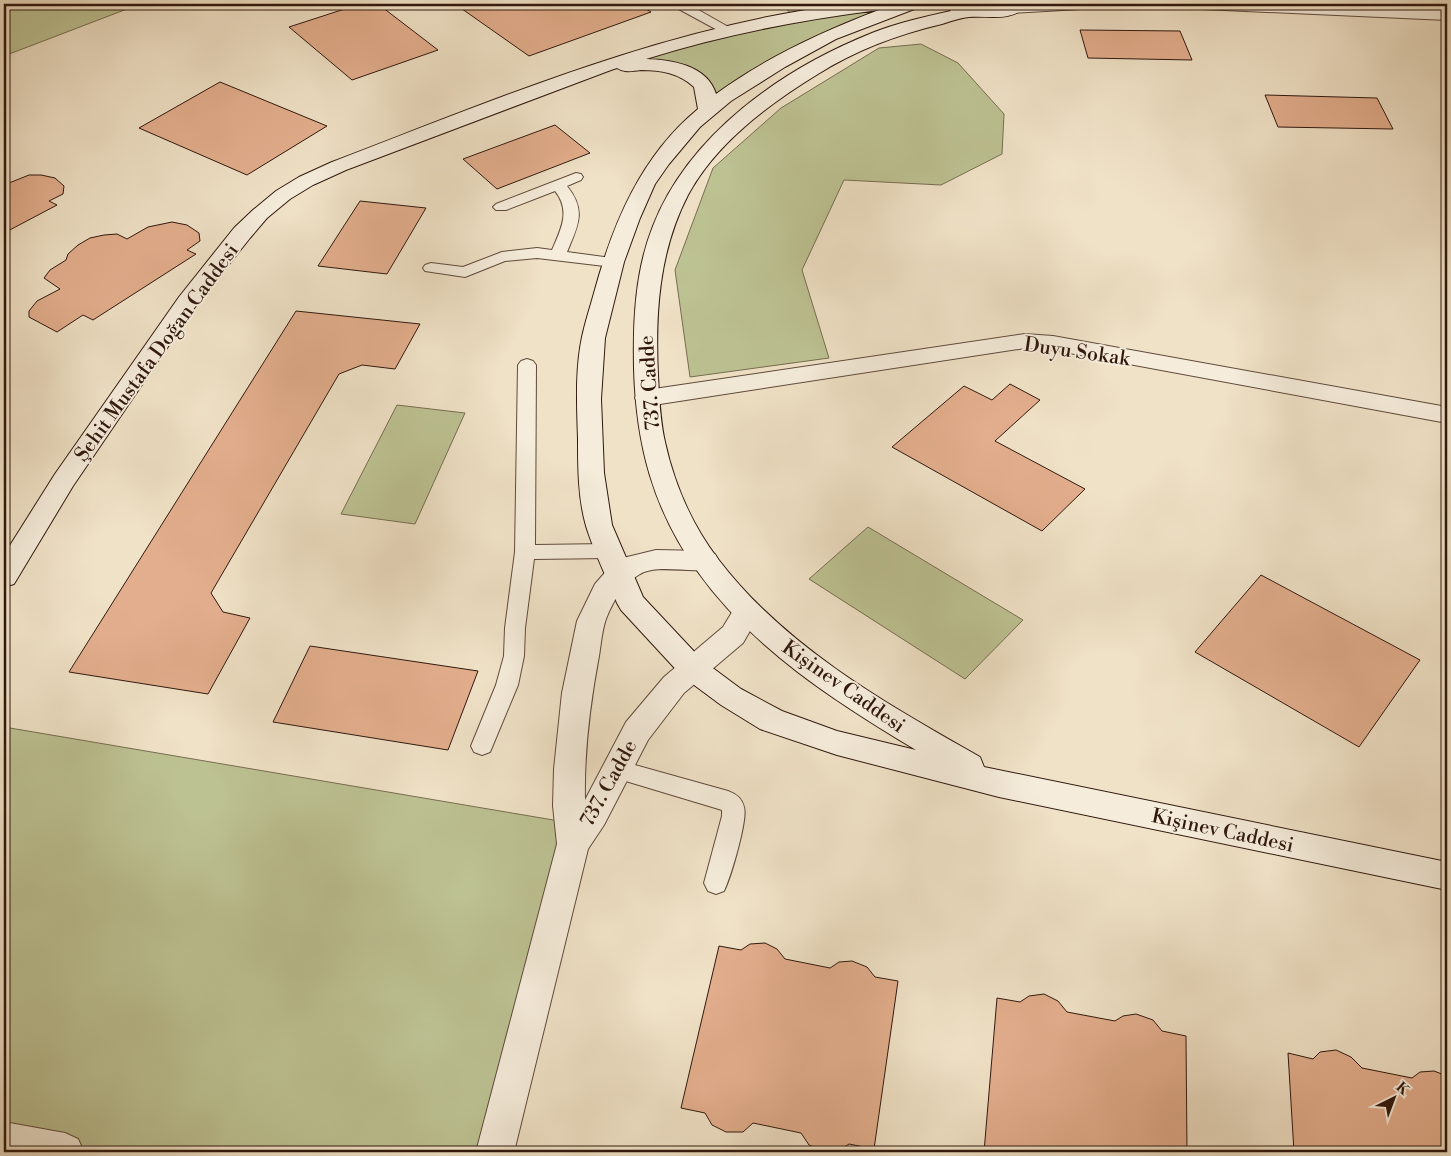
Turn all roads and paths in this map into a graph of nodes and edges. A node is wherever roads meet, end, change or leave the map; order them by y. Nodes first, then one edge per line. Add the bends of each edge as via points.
1 (679, 4) edge
2 (893, 4) edge
3 (911, 4) edge
4 (951, 4) edge
5 (1080, 4) edge
6 (1202, 4) edge
7 (1014, 6) edge
8 (972, 11) junction
9 (1447, 15) edge
10 (726, 30) junction
11 (596, 68) junction
12 (708, 110) junction
13 (576, 177) dead end
14 (558, 184) junction
15 (501, 207) dead end
16 (558, 255) junction
17 (613, 262) junction
18 (431, 268) dead end
19 (526, 365) dead end
20 (647, 398) junction
21 (1447, 415) edge
22 (525, 552) junction
23 (705, 561) junction
24 (614, 563) junction
25 (4, 577) edge
26 (748, 612) junction
27 (692, 668) junction
28 (482, 746) dead end
29 (617, 769) junction
30 (999, 784) junction
31 (573, 844) junction
32 (1447, 876) edge
33 (716, 882) dead end
34 (4, 1141) edge
35 (65, 1152) edge
36 (495, 1152) edge

1 - 10 lane
2 - 10 street, Şehit Mustafa Doğan Caddesi via 782,17
3 - 12 street via 859,22 804,48 750,79
4 - 8 street, 737. Cadde
5 - 7 street, 737. Cadde
6 - 9 street
7 - 8 street, 737. Cadde via 989,13
8 - 20 street, 737. Cadde via 881,36 828,61 773,94 711,151 680,193 665,222 654,255 644,339
10 - 11 street, Şehit Mustafa Doğan Caddesi
11 - 12 street, Şehit Mustafa Doğan Caddesi via 637,64 666,66 686,73 701,83
11 - 25 street, Şehit Mustafa Doğan Caddesi via 339,166 291,190 260,214 187,302 64,480
12 - 17 street via 676,141 645,184 628,218
13 - 14 lane
14 - 15 lane
14 - 16 lane via 570,197 573,209
16 - 17 lane
16 - 18 lane via 513,255 465,272
17 - 24 street via 593,338 589,399 591,473 599,525
19 - 22 lane
20 - 21 street, Duyu Sokak via 1025,341 1053,343
20 - 23 street, 737. Cadde via 653,444 666,484
22 - 24 lane
22 - 28 lane via 514,656 507,685
23 - 24 street, 737. Cadde
23 - 26 street, 737. Cadde
24 - 27 street, Kişinev Caddesi via 631,603
24 - 31 street, 737. Cadde via 591,621 577,693 569,769
26 - 27 street, 737. Cadde via 733,635
26 - 30 street, Kişinev Caddesi via 789,651 875,712
27 - 29 street, 737. Cadde via 637,731
27 - 30 street, Kişinev Caddesi via 771,720 837,743
29 - 31 street, 737. Cadde via 593,815
29 - 33 lane via 728,801 734,808 734,816
30 - 32 street, Kişinev Caddesi
31 - 36 street, 737. Cadde
34 - 35 street

